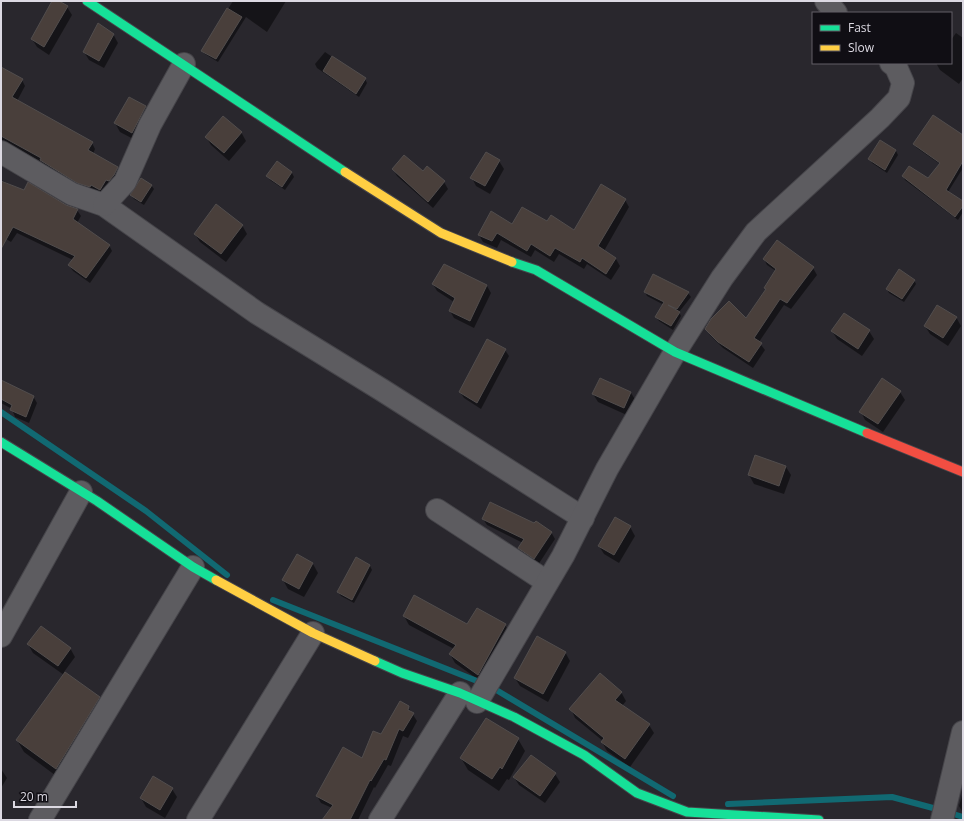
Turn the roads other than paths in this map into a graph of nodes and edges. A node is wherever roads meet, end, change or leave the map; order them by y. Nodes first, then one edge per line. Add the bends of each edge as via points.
1 (87, 1) edge
2 (826, 1) edge
3 (835, 12) edge
4 (184, 64) junction
5 (893, 64) edge
6 (1, 152) edge
7 (104, 205) junction
8 (675, 352) junction
9 (1, 442) edge
10 (963, 472) edge
11 (82, 492) junction
12 (437, 510) dead end
13 (583, 518) junction
14 (193, 567) junction
15 (547, 582) junction
16 (313, 633) junction
17 (1, 636) edge
18 (469, 697) junction
19 (963, 732) edge
20 (40, 820) edge
21 (198, 820) edge
22 (380, 820) edge
23 (819, 820) edge
24 (942, 820) edge

1 - 4 street
2 - 3 street
4 - 7 street via 150,125 125,182
4 - 8 street via 441,233 536,270
5 - 8 street via 903,83 899,98 756,232 722,278
6 - 7 street via 72,194
7 - 13 street via 257,313
8 - 10 street
8 - 13 street via 607,469
9 - 11 street
11 - 14 street
11 - 17 street
12 - 15 street
13 - 15 street
14 - 16 street
14 - 20 street
15 - 18 street
16 - 18 street via 402,673
16 - 21 street
18 - 22 street
18 - 23 street via 514,717 584,755 637,793 687,812
19 - 24 street

